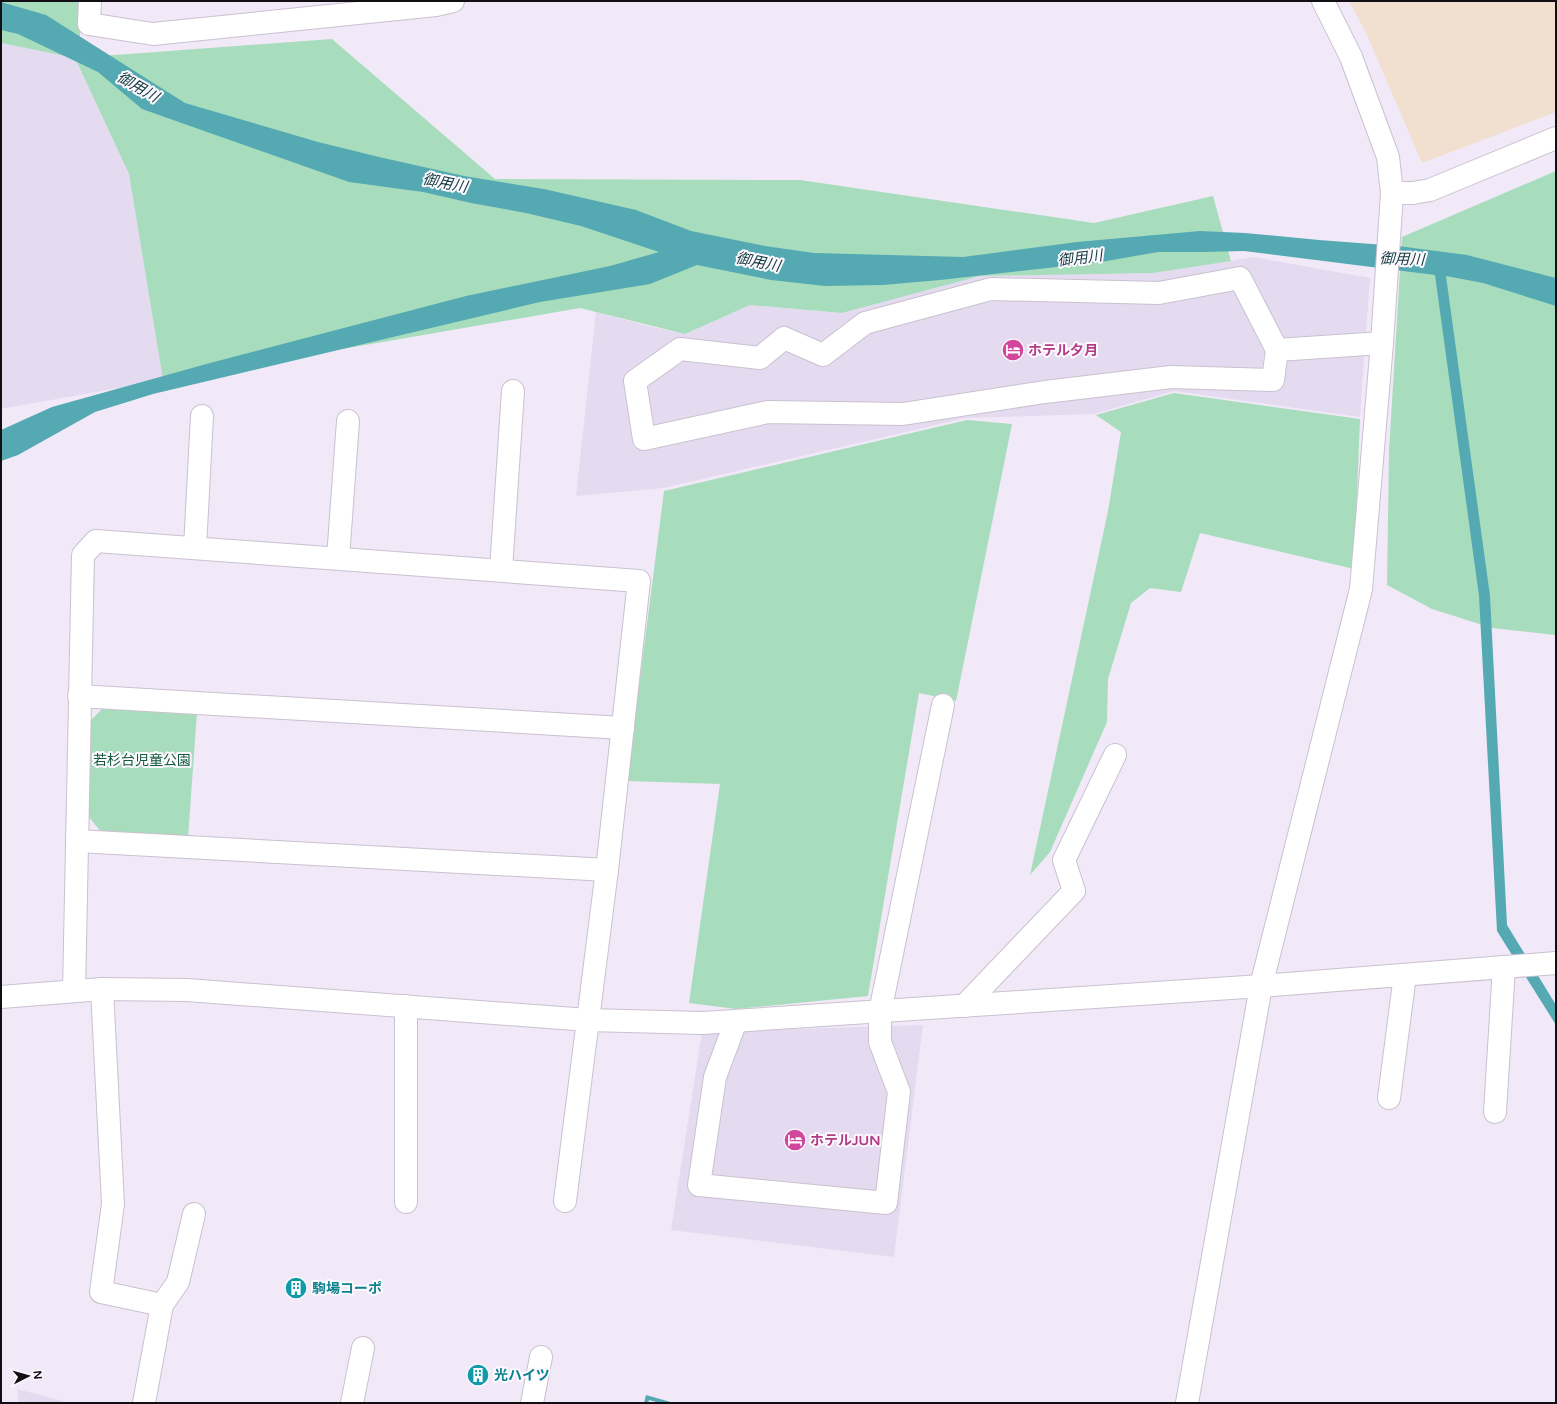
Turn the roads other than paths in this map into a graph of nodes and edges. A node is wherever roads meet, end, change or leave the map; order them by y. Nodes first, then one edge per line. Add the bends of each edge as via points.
1 (90, 1) edge
2 (453, 1) edge
3 (1323, 1) edge
4 (1556, 138) edge
5 (1392, 193) junction
6 (1382, 343) junction
7 (1277, 350) junction
8 (513, 391) dead end
9 (202, 416) dead end
10 (348, 421) dead end
11 (195, 548) junction
12 (338, 558) junction
13 (501, 570) junction
14 (79, 696) junction
15 (943, 705) dead end
16 (623, 728) junction
17 (1115, 755) dead end
18 (77, 841) junction
19 (607, 870) junction
20 (1556, 963) edge
21 (1504, 967) junction
22 (1405, 975) junction
23 (1261, 986) junction
24 (102, 989) junction
25 (74, 992) junction
26 (1, 997) edge
27 (406, 1006) junction
28 (964, 1006) junction
29 (880, 1012) junction
30 (588, 1020) junction
31 (736, 1021) junction
32 (1389, 1098) dead end
33 (1495, 1112) dead end
34 (566, 1201) dead end
35 (406, 1202) dead end
36 (194, 1214) dead end
37 (162, 1305) junction
38 (363, 1348) dead end
39 (541, 1357) dead end
40 (144, 1403) edge
41 (352, 1403) edge
42 (532, 1403) edge
43 (1187, 1403) edge

1 - 2 street via 89,24 153,34 436,5
3 - 5 street via 1351,58 1388,157
4 - 5 street via 1430,190
5 - 6 street
6 - 7 street
6 - 23 street via 1361,589
7 - 7 street via 1273,380 1172,377 1045,392 903,414 768,412 644,439 635,381 680,349 760,358 784,338 823,355 865,322 991,289 1159,293 1240,278
8 - 13 street
9 - 11 street
10 - 12 street
11 - 12 street
11 - 14 street via 96,541 83,555
12 - 13 street
13 - 16 street via 639,581
14 - 16 street
14 - 18 street
15 - 29 street
16 - 19 street
17 - 28 street via 1064,860 1074,891
18 - 19 street
18 - 25 street
19 - 30 street
20 - 21 street
21 - 22 street
21 - 33 street
22 - 23 street
22 - 32 street
23 - 28 street
23 - 43 street
24 - 25 street
24 - 27 street via 187,990
24 - 37 street via 113,1204 101,1292
25 - 26 street
27 - 30 street
27 - 35 street
28 - 29 street
29 - 31 street
29 - 31 street via 880,1042 899,1092 886,1203 699,1185 715,1077
30 - 31 street via 703,1023
30 - 34 street
36 - 37 street via 178,1282
37 - 40 street
38 - 41 street
39 - 42 street

